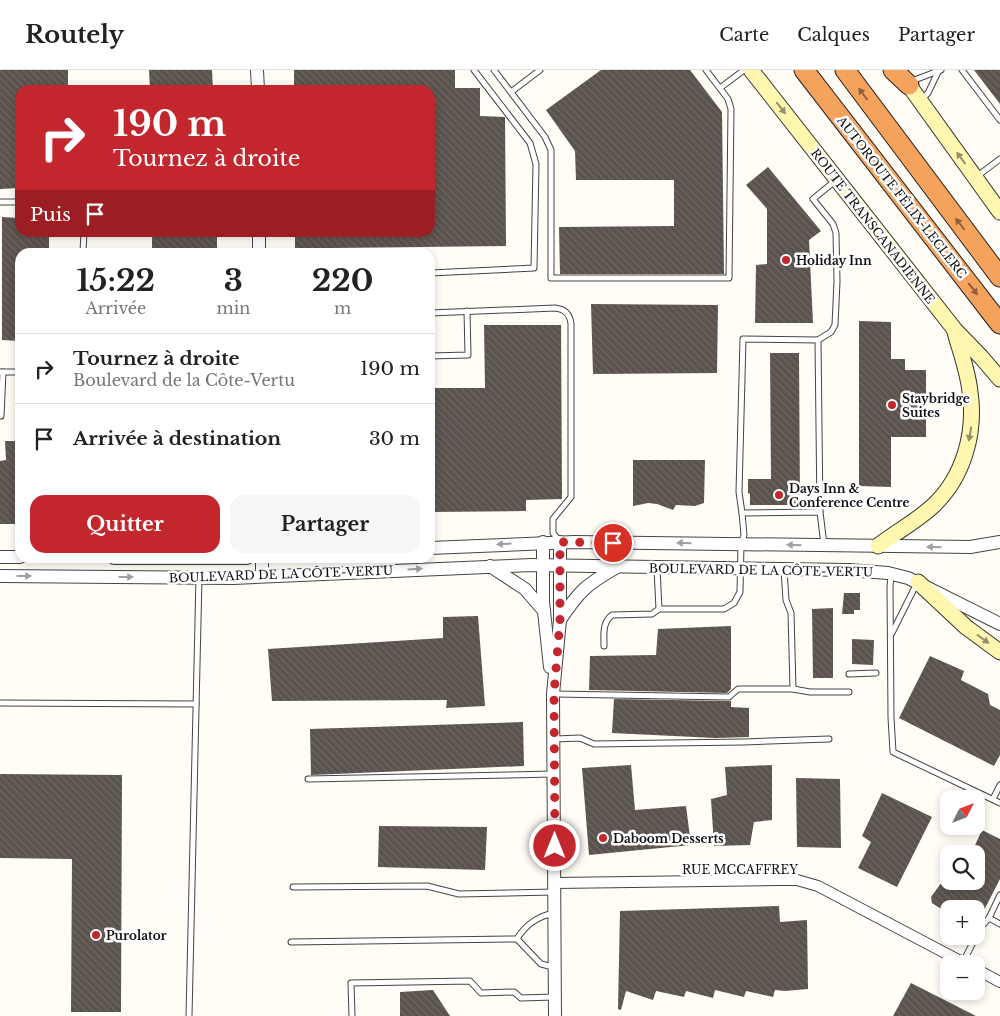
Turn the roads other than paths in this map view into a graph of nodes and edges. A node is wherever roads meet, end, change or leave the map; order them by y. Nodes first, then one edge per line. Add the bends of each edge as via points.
1 (257, 70) edge
2 (474, 70) edge
3 (494, 70) edge
4 (540, 70) edge
5 (706, 70) edge
6 (744, 70) edge
7 (751, 70) edge
8 (804, 70) edge
9 (845, 70) edge
10 (892, 70) edge
11 (962, 70) edge
12 (940, 71) edge
13 (903, 77) edge
14 (258, 85) edge
15 (720, 88) junction
16 (511, 92) junction
17 (920, 100) junction
18 (1000, 120) edge
19 (1000, 159) edge
20 (975, 177) junction
21 (836, 179) junction
22 (0, 202) edge
23 (15, 202) edge
24 (1000, 212) edge
25 (435, 273) edge
26 (1000, 277) edge
27 (467, 311) junction
28 (435, 313) edge
29 (1000, 324) edge
30 (954, 330) junction
31 (818, 340) junction
32 (435, 356) edge
33 (1, 372) edge
34 (15, 372) edge
35 (1000, 379) edge
36 (1, 416) edge
37 (742, 512) junction
38 (820, 512) junction
39 (557, 537) junction
40 (543, 542) junction
41 (1000, 542) edge
42 (741, 544) junction
43 (824, 546) junction
44 (878, 546) junction
45 (435, 548) edge
46 (0, 557) edge
47 (15, 557) edge
48 (262, 563) edge
49 (542, 565) junction
50 (490, 566) junction
51 (561, 566) junction
52 (617, 567) junction
53 (657, 567) junction
54 (741, 568) junction
55 (784, 569) junction
56 (892, 574) junction
57 (0, 576) edge
58 (262, 576) junction
59 (199, 577) junction
60 (918, 582) junction
61 (659, 609) junction
62 (544, 611) junction
63 (560, 620) junction
64 (1000, 624) edge
65 (892, 634) junction
66 (604, 646) dead end
67 (1000, 652) edge
68 (876, 673) dead end
69 (849, 674) dead end
70 (793, 689) junction
71 (848, 692) dead end
72 (554, 694) junction
73 (0, 703) edge
74 (196, 704) junction
75 (554, 739) junction
76 (829, 739) dead end
77 (554, 774) junction
78 (308, 779) dead end
79 (1000, 785) edge
80 (993, 799) junction
81 (1000, 803) edge
82 (555, 887) junction
83 (293, 888) dead end
84 (1000, 895) edge
85 (555, 913) junction
86 (989, 918) junction
87 (1000, 924) edge
88 (517, 939) junction
89 (291, 942) dead end
90 (950, 955) edge
91 (969, 955) edge
92 (554, 967) junction
93 (985, 974) edge
94 (1000, 982) edge
95 (555, 997) junction
96 (188, 1016) edge
97 (352, 1016) edge
98 (555, 1016) edge

1 - 14 street
2 - 25 lane via 530,143 534,153 534,268
3 - 16 lane
4 - 16 lane
5 - 15 lane
6 - 15 lane
7 -> 21 main road, ROUTE TRANSCANADIENNE
8 -> 29 highway, AUTOROUTE FÉLIX-LECLERC
26 -> 9 highway
10 - 13 highway
11 - 18 lane
12 - 13 lane via 917,79
12 - 17 lane via 928,94
13 - 17 main road
15 - 16 lane via 730,109 729,278 551,278 551,150
20 -> 17 main road
19 - 20 lane
20 - 24 main road
21 - 30 main road, ROUTE TRANSCANADIENNE
21 - 31 lane via 813,199 833,224 837,244 835,325 831,332
22 - 23 lane
27 - 28 lane
27 - 32 lane via 468,356
27 - 39 lane via 555,308 569,316 571,497 554,516
30 - 35 main road, ROUTE TRANSCANADIENNE
30 -> 44 main road via 972,404 971,428 963,459 952,482 933,505
31 - 37 lane via 743,339 739,492
31 - 38 lane
33 - 34 lane
33 - 36 lane
37 - 38 lane
37 - 42 lane via 744,535
38 - 43 lane
39 - 40 street, BOULEVARD DE LA CÔTE-VERTU
42 -> 39 street, BOULEVARD DE LA CÔTE-VERTU
39 - 51 street
40 -> 45 street, BOULEVARD DE LA CÔTE-VERTU
40 - 49 street
41 -> 44 street, BOULEVARD DE LA CÔTE-VERTU via 970,547
43 -> 42 street, BOULEVARD DE LA CÔTE-VERTU
42 - 54 lane
43 - 44 street, BOULEVARD DE LA CÔTE-VERTU
46 - 47 street
48 - 58 street
49 - 50 street, BOULEVARD DE LA CÔTE-VERTU
49 - 51 street, BOULEVARD DE LA CÔTE-VERTU
49 - 62 street
58 -> 50 street, BOULEVARD DE LA CÔTE-VERTU
50 - 62 street via 525,589
51 - 52 street, BOULEVARD DE LA CÔTE-VERTU
51 - 63 street
52 - 53 street, BOULEVARD DE LA CÔTE-VERTU
52 - 63 street via 584,588
53 - 54 street, BOULEVARD DE LA CÔTE-VERTU
53 - 61 lane
54 - 55 street, BOULEVARD DE LA CÔTE-VERTU
54 - 61 lane via 740,592 730,607
55 - 56 street, BOULEVARD DE LA CÔTE-VERTU
55 - 70 lane via 786,600 791,613
56 - 60 street, BOULEVARD DE LA CÔTE-VERTU
56 - 65 lane
57 -> 59 street, BOULEVARD DE LA CÔTE-VERTU
58 - 59 street, BOULEVARD DE LA CÔTE-VERTU
59 - 74 lane
60 - 64 street, BOULEVARD DE LA CÔTE-VERTU
60 - 65 lane
60 -> 67 main road via 966,627
61 - 66 lane via 652,614 612,615 605,623
62 - 72 street
63 - 72 street
65 - 80 lane via 894,752
68 - 69 lane
70 - 71 lane
70 - 72 lane via 738,689 729,696
72 - 75 street
73 - 74 lane
74 - 96 lane
75 - 76 lane via 580,738 594,744
75 - 77 street
77 - 78 lane
77 - 82 street
79 - 80 lane
80 - 81 lane
82 - 83 lane via 459,894 427,886
82 - 85 street
82 - 90 street, RUE MCCAFFREY via 778,880 805,882
84 - 86 lane
85 - 88 lane via 538,918
85 - 92 street
86 - 87 lane
86 - 91 lane via 981,927
88 - 89 lane
88 - 92 lane via 542,964
92 - 95 street
93 - 94 street
95 - 97 lane via 521,998 514,992 481,993 470,981 352,983
95 - 98 street

